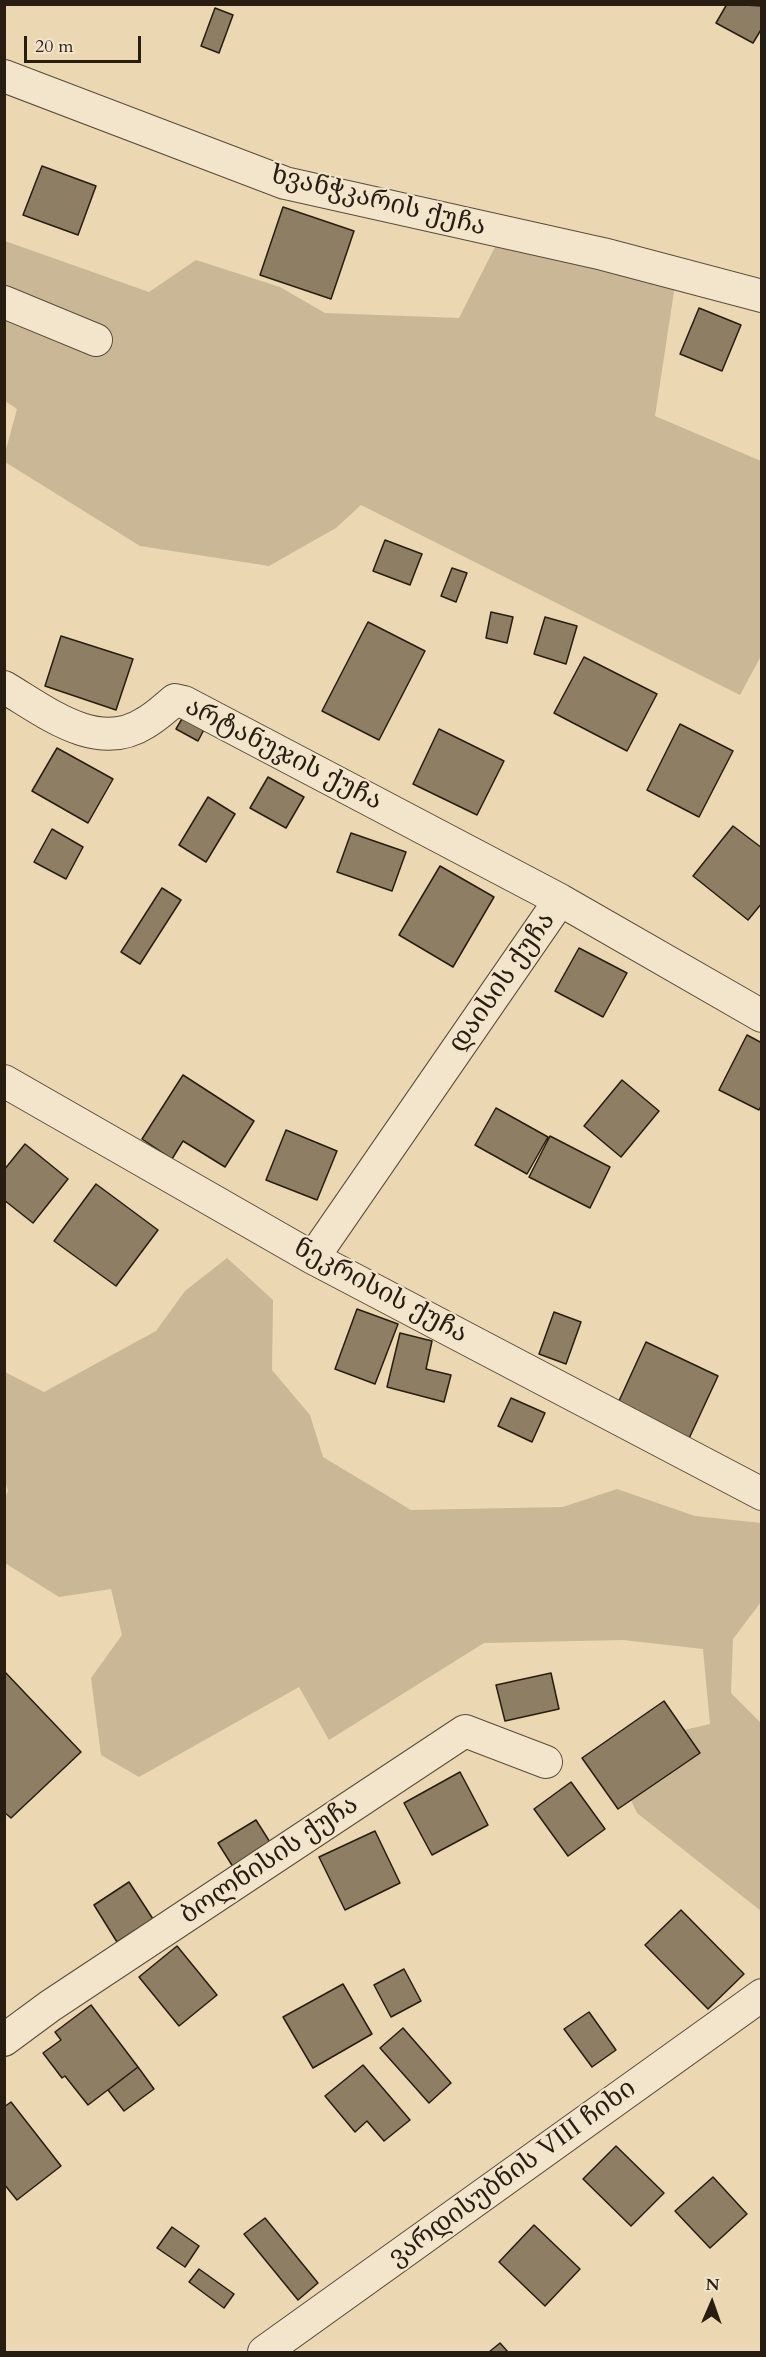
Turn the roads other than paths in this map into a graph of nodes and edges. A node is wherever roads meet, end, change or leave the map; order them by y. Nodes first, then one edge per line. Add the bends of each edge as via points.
1 (4, 76) edge
2 (762, 296) edge
3 (4, 302) edge
4 (96, 340) dead end
5 (4, 687) edge
6 (560, 900) junction
7 (762, 1016) edge
8 (4, 1081) edge
9 (313, 1258) junction
10 (762, 1494) edge
11 (546, 1762) dead end
12 (762, 1995) edge
13 (4, 2040) edge
14 (264, 2352) edge

1 - 2 street, ხვანჭკარის ქუჩა via 285,183 603,254
3 - 4 street
5 - 6 street, არტანუჯის ქუჩა via 71,726 95,734 120,733 144,724 175,700 184,702
6 - 7 street, დაისის ქუჩა
6 - 9 street, დაისის ქუჩა
8 - 9 street, ნეკრისის ქუჩა
9 - 10 street, ნეკრისის ქუჩა
11 - 13 street, ბოლნისის ქუჩა via 465,1731
12 - 14 street, ვარდისუბნის VIII ჩიხი

